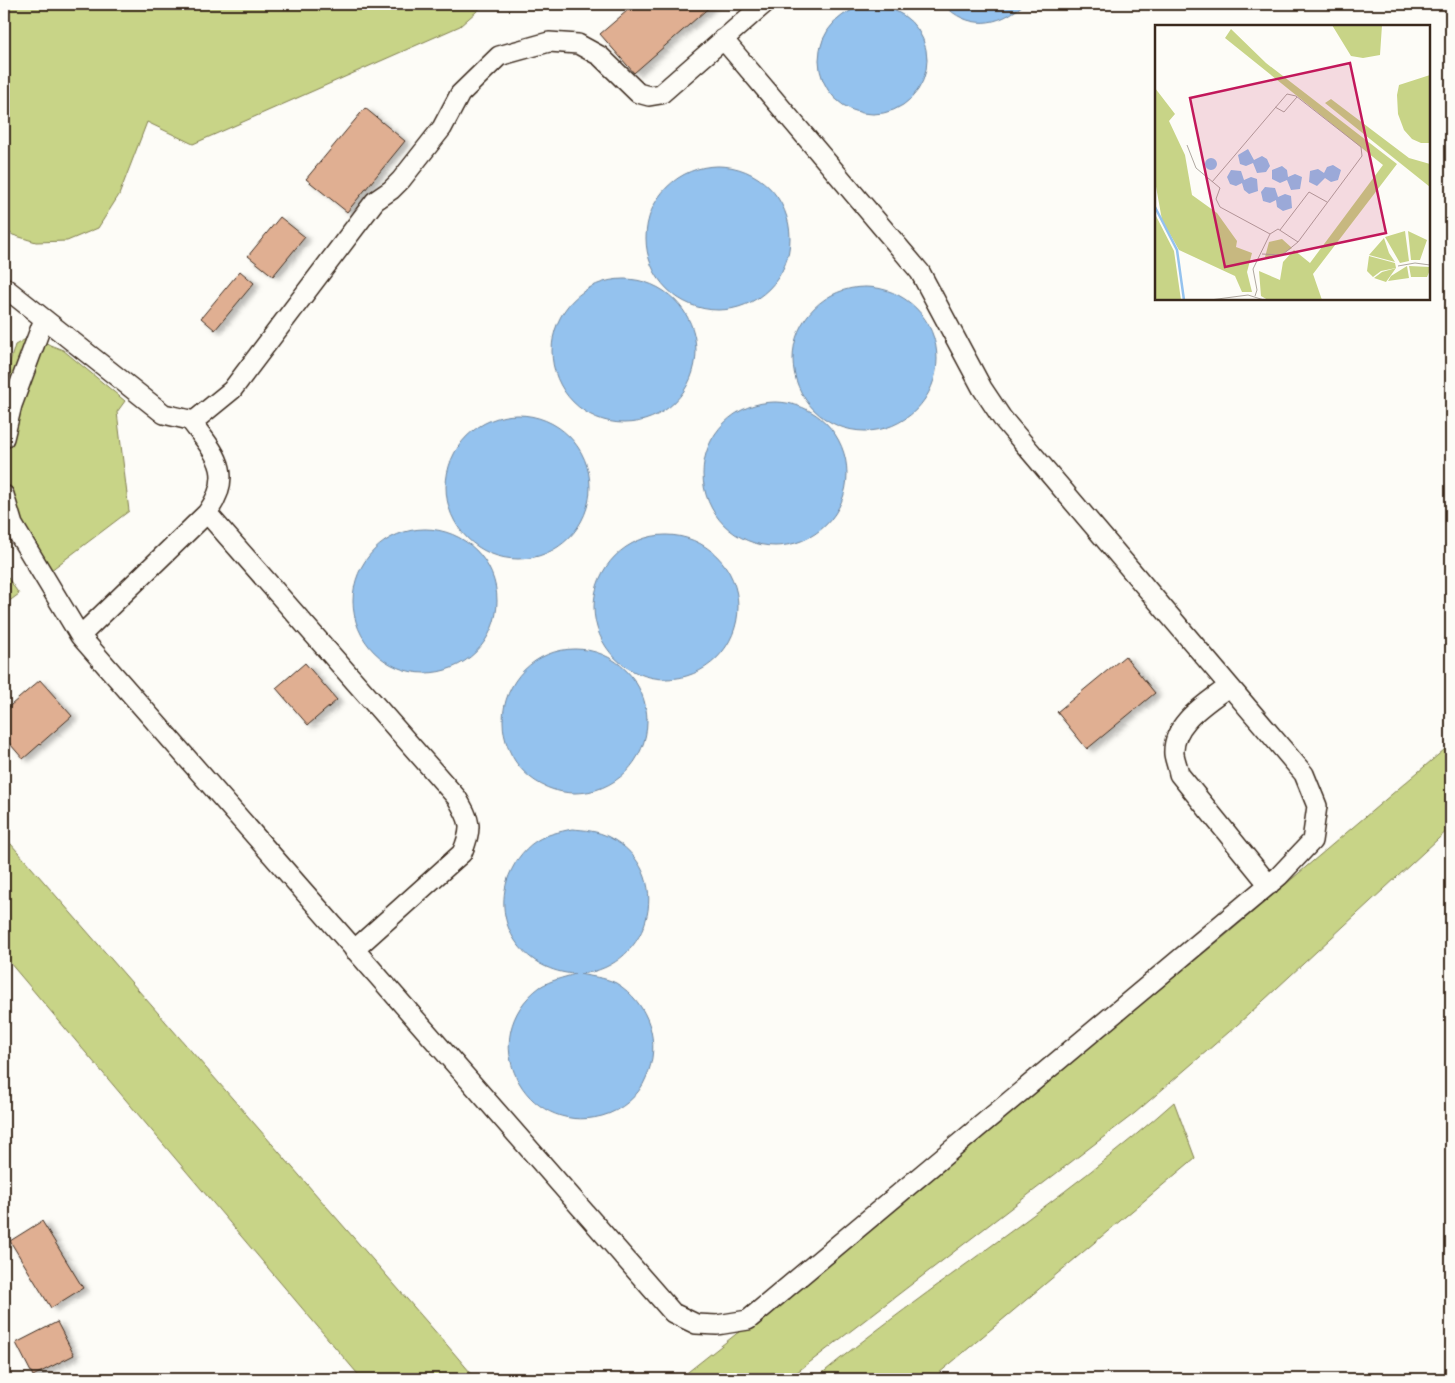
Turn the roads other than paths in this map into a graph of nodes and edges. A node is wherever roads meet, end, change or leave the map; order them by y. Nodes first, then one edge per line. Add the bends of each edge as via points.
1 (764, 4) edge
2 (723, 39) junction
3 (4, 287) edge
4 (44, 319) junction
5 (190, 420) junction
6 (4, 438) edge
7 (4, 495) edge
8 (207, 513) junction
9 (80, 636) junction
10 (1230, 686) junction
11 (1268, 885) junction
12 (354, 950) junction

1 - 2 lane
2 - 5 lane via 661,94 649,96 638,93 600,56 578,44 549,42 499,56 460,94 442,128 401,180 375,201 232,390
2 - 10 lane via 920,272 982,388 1002,418
3 - 4 lane
4 - 5 lane via 164,414
4 - 6 lane via 12,405
5 - 8 lane via 213,451 220,468 222,483 217,499
7 - 9 lane via 13,525
8 - 9 lane
8 - 12 lane via 457,798 467,815 470,834 462,853
9 - 12 lane
10 - 11 lane via 1304,774 1318,806 1312,841
10 - 11 lane via 1184,722 1176,739 1174,755 1179,774
11 - 12 lane via 748,1320 717,1325 696,1324 673,1313

